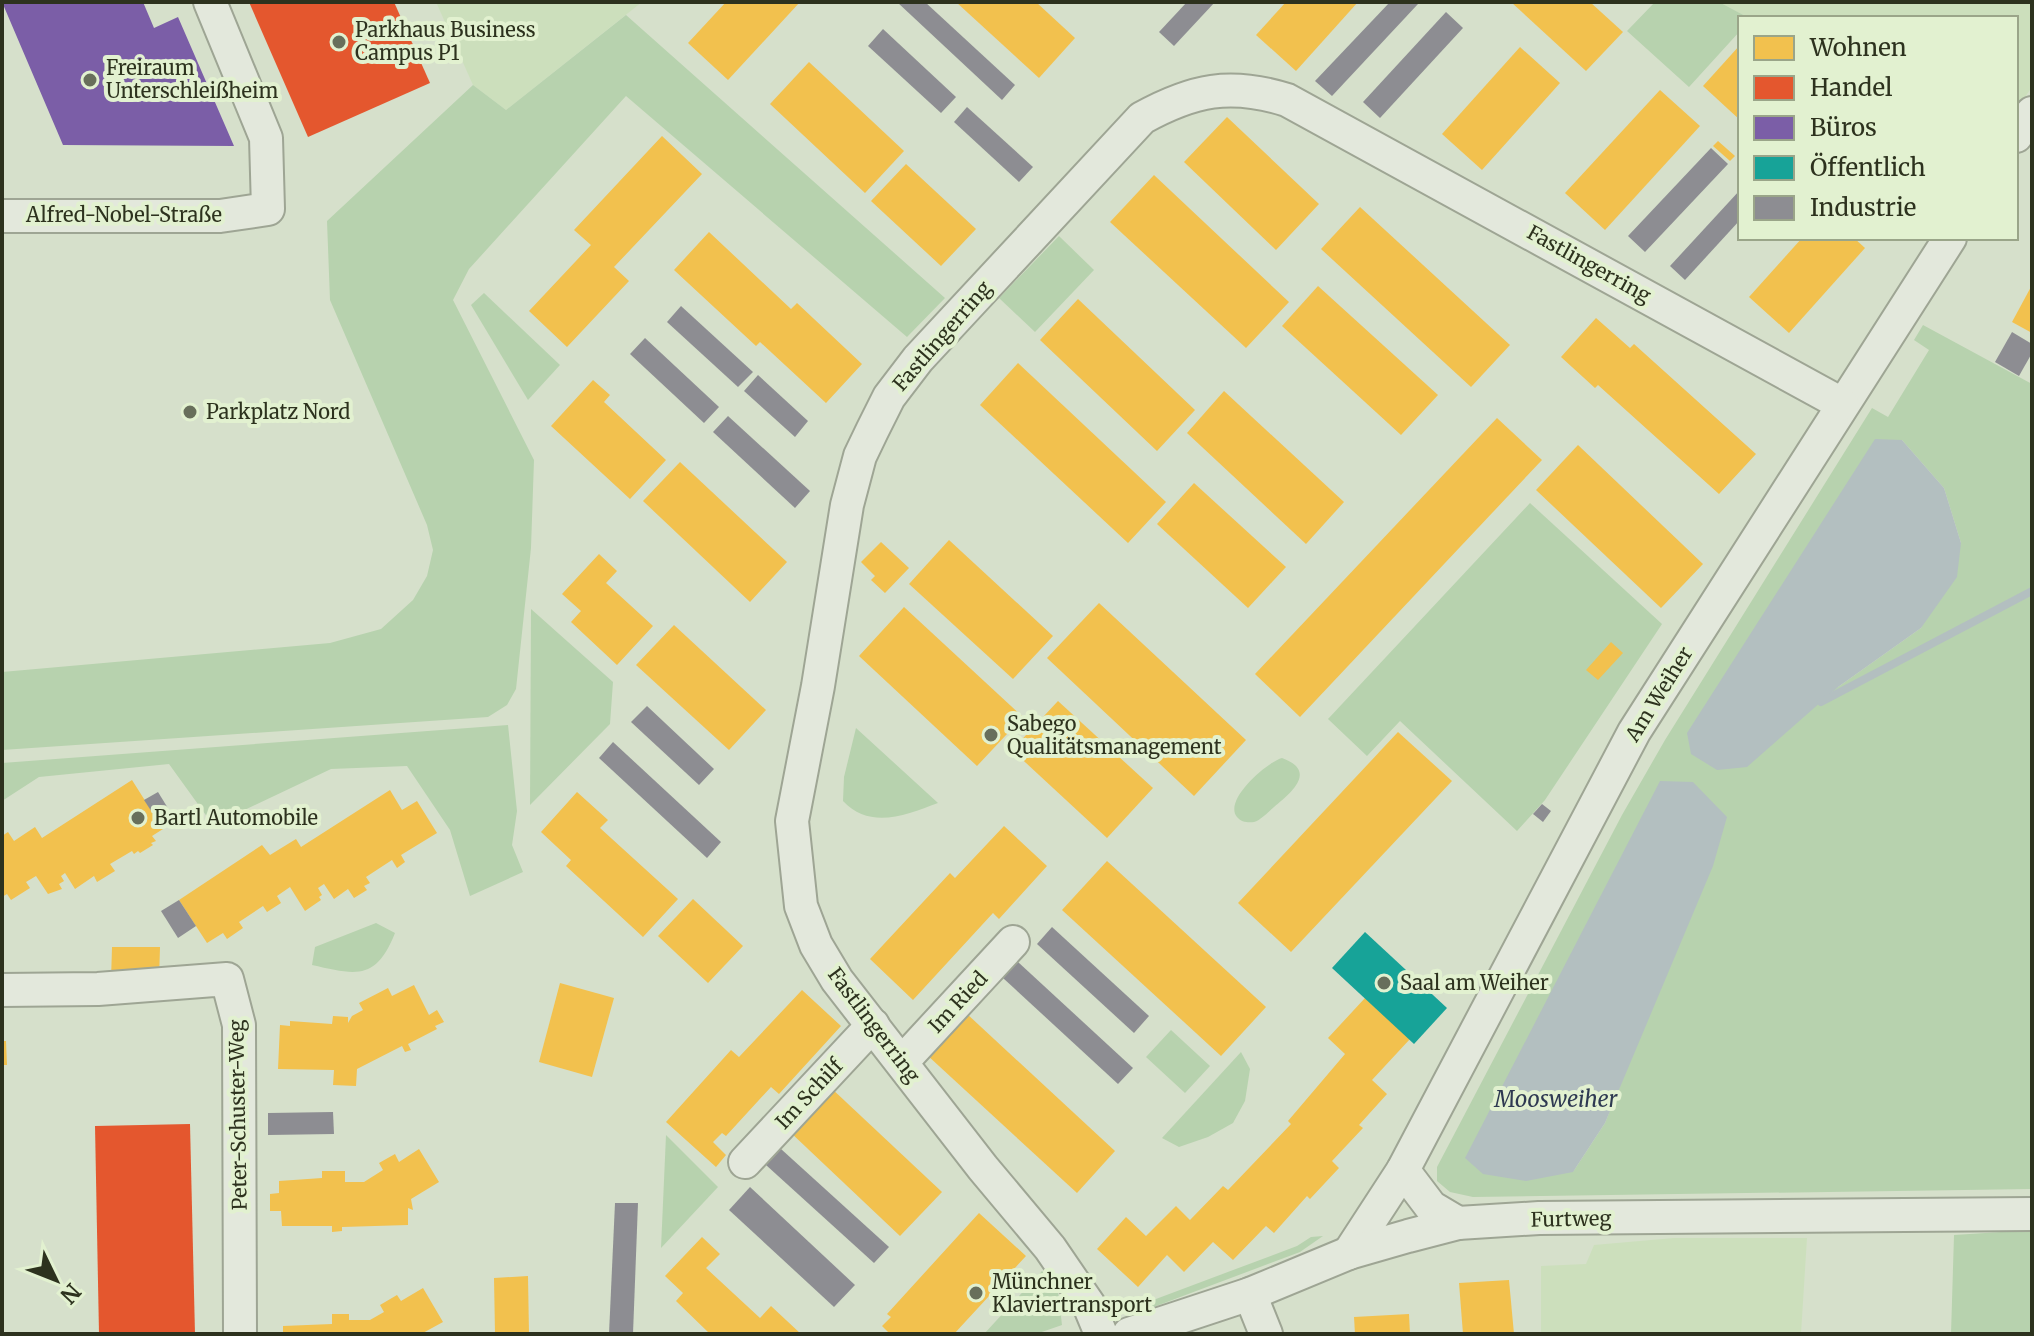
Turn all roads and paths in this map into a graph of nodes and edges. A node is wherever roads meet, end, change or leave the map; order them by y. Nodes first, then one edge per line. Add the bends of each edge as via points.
1 (210, 2) edge
2 (2032, 113) edge
3 (2018, 133) edge
4 (2, 216) edge
5 (1949, 240) edge
6 (1842, 404) junction
7 (1013, 942) dead end
8 (2, 990) edge
9 (873, 1025) junction
10 (902, 1062) junction
11 (745, 1162) dead end
12 (1403, 1170) junction
13 (2032, 1214) edge
14 (1458, 1223) junction
15 (1349, 1253) junction
16 (1250, 1294) junction
17 (240, 1334) edge
18 (1101, 1334) edge
19 (1129, 1334) edge
20 (1266, 1334) edge

1 - 4 street, Alfred-Nobel-Straße via 266,138 268,209 220,216
2 - 3 street
5 - 6 street, Am Weiher
6 - 9 street, Fastlingerring via 1287,100 1259,91 1213,91 1175,100 1142,118 918,359 889,397 860,456 847,505 792,840 801,906 816,945
6 - 12 street, Am Weiher via 1634,732
7 - 10 street, Im Ried
8 - 17 street, Peter-Schuster-Weg via 227,979 239,1025
9 - 10 street, Fastlingerring
9 - 11 street, Im Schilf
10 - 18 street, Fastlingerring via 1050,1248 1089,1305
12 - 14 street via 1431,1207
12 - 15 street, Am Weiher
13 - 14 street, Furtweg
14 - 15 street, Furtweg
15 - 16 street, Furtweg
16 - 19 street, Furtweg
16 - 20 street

